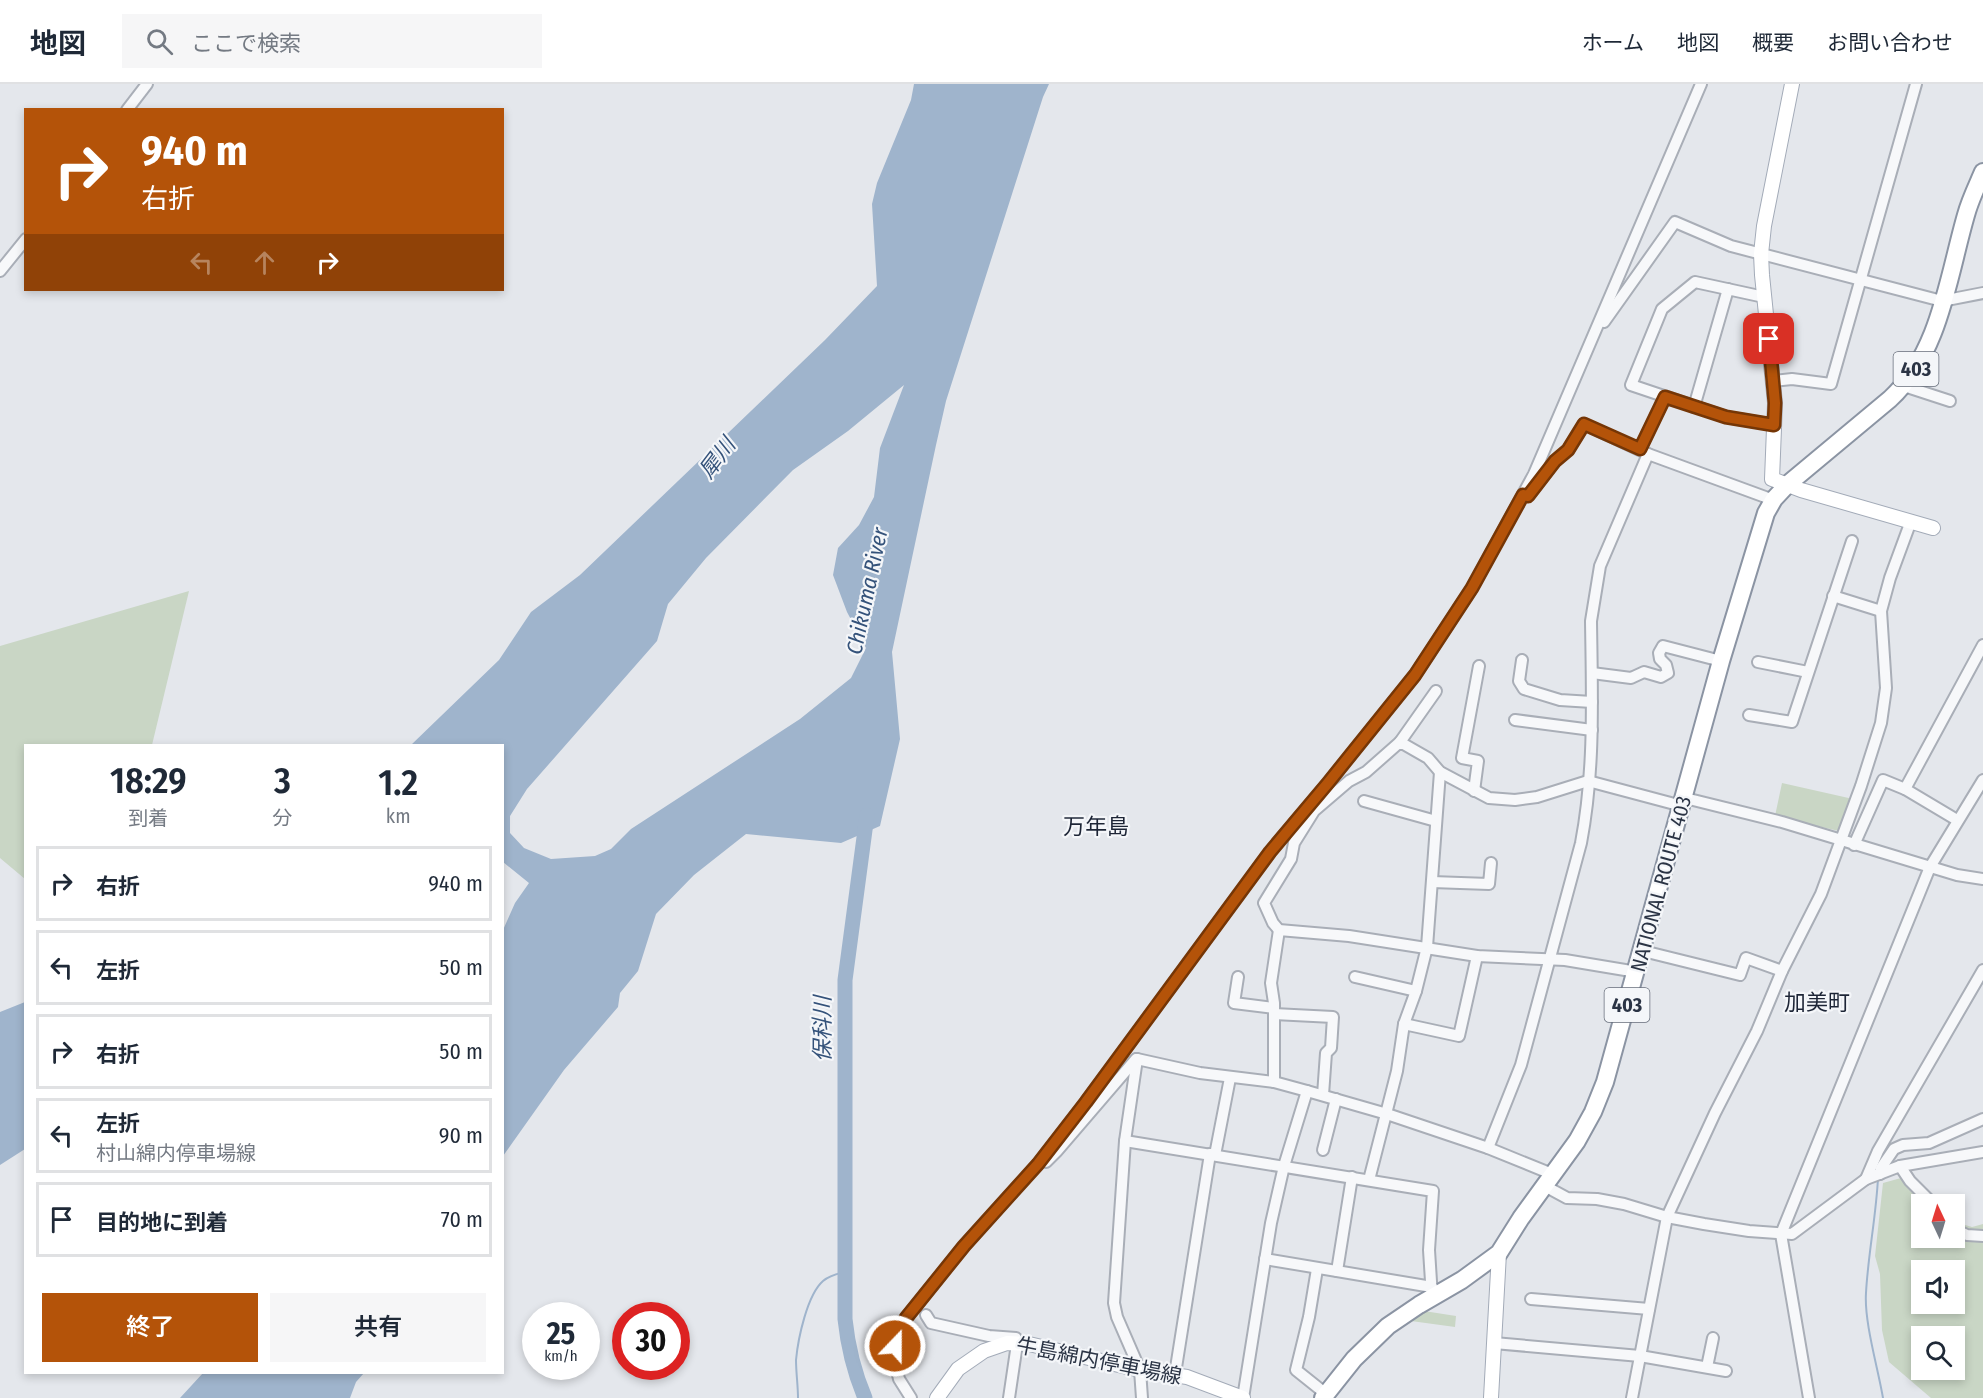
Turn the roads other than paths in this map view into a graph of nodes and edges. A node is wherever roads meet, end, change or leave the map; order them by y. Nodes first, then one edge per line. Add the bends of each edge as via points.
1 (147, 84) edge
2 (1701, 84) edge
3 (1792, 84) edge
4 (1916, 84) edge
5 (129, 108) edge
6 (1983, 172) edge
7 (24, 242) edge
8 (1761, 254) junction
9 (0, 272) edge
10 (1862, 280) junction
11 (1728, 289) junction
12 (1983, 293) edge
13 (1764, 297) junction
14 (1942, 302) junction
15 (1592, 339) junction
16 (1774, 381) junction
17 (1904, 386) junction
18 (1665, 397) junction
19 (1950, 401) dead end
20 (1694, 407) junction
21 (1774, 425) junction
22 (1644, 451) junction
23 (1780, 482) junction
24 (1523, 495) junction
25 (1767, 505) junction
26 (1911, 521) junction
27 (1933, 528) dead end
28 (1852, 541) dead end
29 (1833, 596) junction
30 (1881, 611) junction
31 (1983, 645) edge
32 (1522, 660) dead end
33 (1721, 661) junction
34 (1758, 662) dead end
35 (1479, 666) dead end
36 (1808, 672) junction
37 (1592, 673) junction
38 (1436, 691) dead end
39 (1592, 702) junction
40 (1749, 715) dead end
41 (1515, 720) dead end
42 (1592, 730) junction
43 (1400, 742) junction
44 (1440, 772) junction
45 (1983, 780) edge
46 (1588, 781) junction
47 (1905, 789) junction
48 (1474, 791) junction
49 (1364, 801) dead end
50 (1684, 802) junction
51 (1311, 808) junction
52 (1436, 820) junction
53 (1957, 820) junction
54 (1848, 843) junction
55 (1491, 863) dead end
56 (1930, 867) junction
57 (1983, 879) edge
58 (1432, 882) junction
59 (1279, 930) junction
60 (1428, 947) junction
61 (1643, 951) junction
62 (1477, 956) junction
63 (1550, 959) junction
64 (1983, 970) edge
65 (1782, 971) junction
66 (1637, 972) junction
67 (1238, 977) dead end
68 (1355, 977) dead end
69 (1416, 991) junction
70 (1274, 1011) junction
71 (1404, 1024) junction
72 (1137, 1059) junction
73 (1230, 1078) junction
74 (1274, 1082) junction
75 (1307, 1090) junction
76 (1323, 1095) junction
77 (1336, 1099) junction
78 (1387, 1114) junction
79 (1983, 1119) edge
80 (1125, 1141) junction
81 (1488, 1148) junction
82 (1323, 1150) dead end
83 (1983, 1152) edge
84 (1213, 1155) junction
85 (1038, 1164) junction
86 (1284, 1166) junction
87 (1900, 1166) junction
88 (1880, 1174) junction
89 (1352, 1177) junction
90 (1866, 1179) junction
91 (1369, 1180) junction
92 (1547, 1180) junction
93 (1923, 1194) edge
94 (1667, 1217) junction
95 (1782, 1234) junction
96 (1965, 1234) edge
97 (1983, 1236) edge
98 (1499, 1253) junction
99 (1264, 1259) junction
100 (1317, 1269) junction
101 (1337, 1271) junction
102 (1432, 1292) junction
103 (1530, 1299) dead end
104 (1649, 1309) junction
105 (926, 1315) dead end
106 (1713, 1338) dead end
107 (1494, 1342) junction
108 (1017, 1344) junction
109 (1045, 1347) junction
110 (1640, 1356) junction
111 (1707, 1367) junction
112 (1140, 1370) junction
113 (1726, 1371) dead end
114 (1175, 1374) junction
115 (1324, 1396) edge
116 (911, 1398) edge
117 (937, 1398) edge
118 (1009, 1398) edge
119 (1142, 1398) edge
120 (1243, 1398) edge
121 (1491, 1398) edge
122 (1632, 1398) edge
123 (1809, 1398) edge

1 - 5 street
2 - 15 street
3 - 8 main road
4 - 10 street
6 - 14 highway, 403 via 1966,212
7 - 9 street
8 - 10 street
8 - 13 main road
8 - 15 street via 1675,222
10 - 14 street
10 - 16 street via 1831,384
11 - 13 street
11 - 18 street via 1695,282 1662,309 1631,386
11 - 20 street
12 - 14 street
13 - 16 main road
14 - 17 highway, 403 via 1921,357
15 - 24 street
16 - 21 main road
17 - 19 street
17 - 23 highway, 403
18 - 20 street
18 - 22 street
20 - 21 street
21 - 23 main road
22 - 24 street via 1584,424 1568,450 1528,496
22 - 25 street
22 - 37 street via 1600,567 1591,621
23 - 25 highway, 403 via 1774,499
23 - 26 main road
24 - 51 street via 1472,588 1415,675
25 - 33 highway, NATIONAL ROUTE 403 / 403
26 - 27 main road
26 - 30 street
28 - 29 street
29 - 30 street
29 - 36 street
30 - 54 street via 1886,688 1881,723
31 - 47 street
32 - 39 street via 1519,681 1524,689 1560,700
33 - 37 street via 1663,646 1660,659 1668,673 1660,677 1644,672 1631,678
33 - 50 highway, NATIONAL ROUTE 403 / 403
34 - 36 street
35 - 48 street via 1462,758 1478,761
36 - 40 street via 1792,722
37 - 39 street
38 - 43 street
39 - 42 street
41 - 42 street
42 - 46 street
43 - 44 street via 1428,758
43 - 51 street via 1366,772
44 - 48 street
44 - 52 street
45 - 53 street
46 - 48 street via 1515,800 1489,798
46 - 50 street
46 - 63 street via 1581,843
47 - 53 street
47 - 54 street via 1883,780
49 - 52 street
50 - 54 street via 1782,822
50 - 61 highway, NATIONAL ROUTE 403 / 403
51 - 59 street via 1294,843 1291,859 1264,903
51 - 85 street via 1270,852 1128,1048
52 - 58 street
53 - 56 street
54 - 56 street
54 - 65 street
55 - 58 street via 1489,884
56 - 57 street
56 - 95 street
58 - 60 street
59 - 60 street
59 - 70 street via 1271,983
60 - 62 street
60 - 69 street
61 - 65 street via 1740,975 1746,958
61 - 66 highway, NATIONAL ROUTE 403 / 403
62 - 63 street
62 - 71 street via 1459,1036
63 - 66 street
63 - 81 street via 1521,1065
64 - 90 street via 1878,1151
65 - 94 street
66 - 92 highway, NATIONAL ROUTE 403 / 403 via 1593,1112
67 - 70 street via 1234,1004
68 - 69 street
69 - 71 street
70 - 74 street
70 - 76 street via 1333,1017
71 - 78 street
72 - 73 street
72 - 80 street
72 - 85 street via 1057,1151 1044,1164
73 - 74 street
73 - 84 street
74 - 75 street
75 - 76 street
75 - 86 street
76 - 77 street
77 - 78 street
77 - 82 street
78 - 81 street
78 - 91 street
79 - 88 street via 1929,1143 1894,1149
80 - 84 street
80 - 112 street via 1114,1303
81 - 92 street
83 - 87 street
84 - 86 street
84 - 114 street
85 - 116 street via 906,1318 895,1346 895,1362 898,1379
86 - 89 street
86 - 99 street
87 - 88 street
87 - 93 street
88 - 90 street
89 - 91 street
89 - 101 street
90 - 95 street via 1792,1234
91 - 102 street via 1433,1191 1429,1250
92 - 94 street via 1567,1198 1606,1200
92 - 98 highway, NATIONAL ROUTE 403 / 403
94 - 95 street
94 - 104 street
95 - 123 street
96 - 97 street
98 - 102 highway, NATIONAL ROUTE 403 / 403 via 1462,1280
98 - 107 main road
99 - 100 street
99 - 120 street
100 - 101 street
100 - 115 street via 1296,1370
101 - 102 street
102 - 115 highway, NATIONAL ROUTE 403 / 403 via 1388,1326
103 - 104 street
104 - 110 street
105 - 109 street via 931,1323 990,1336 1034,1339
106 - 111 street
107 - 110 street
107 - 121 main road
108 - 109 main road, 牛島綿内停車場線
108 - 117 main road, 牛島綿内停車場線 via 1007,1343 984,1351 958,1369
108 - 118 street
109 - 112 main road, 牛島綿内停車場線
110 - 111 street
110 - 122 street
111 - 113 street
112 - 114 main road, 牛島綿内停車場線
112 - 119 street
114 - 120 main road, 牛島綿内停車場線

